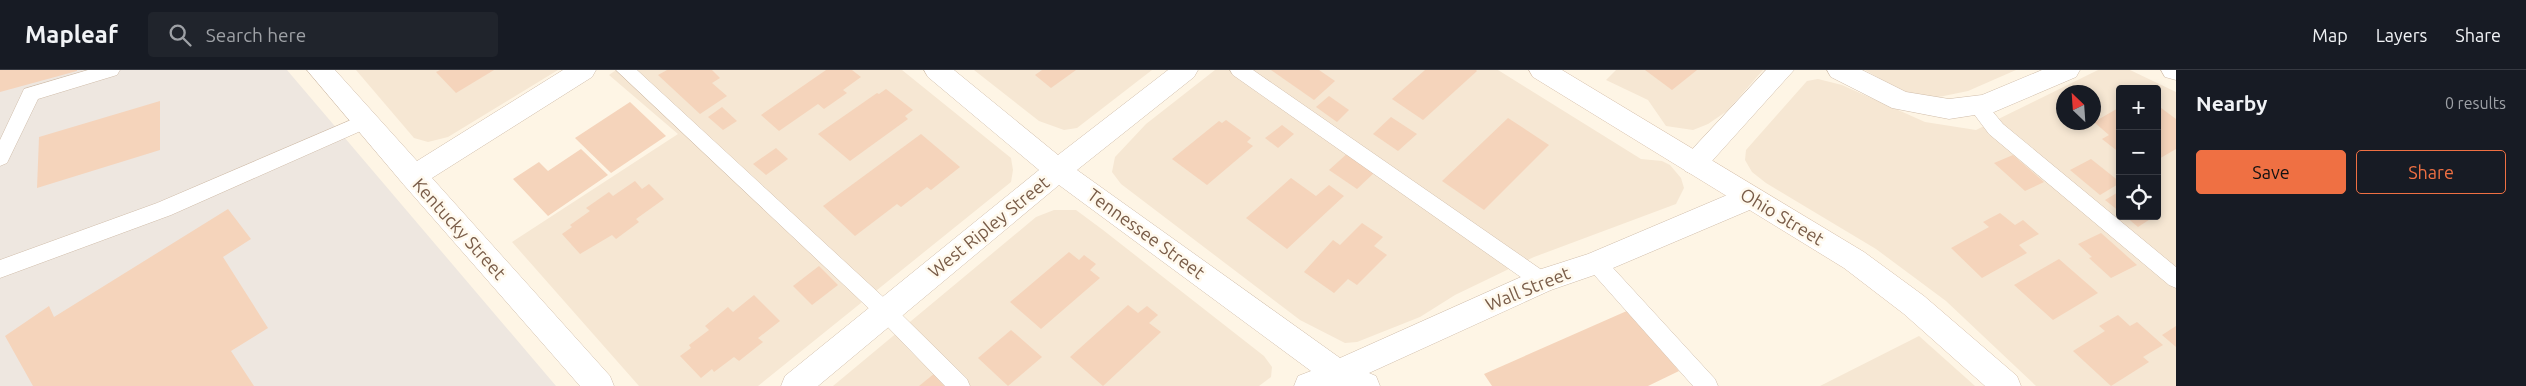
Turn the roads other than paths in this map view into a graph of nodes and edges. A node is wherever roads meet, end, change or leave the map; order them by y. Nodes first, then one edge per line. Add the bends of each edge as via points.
1 (111, 70) edge
2 (320, 70) edge
3 (583, 70) edge
4 (625, 70) edge
5 (936, 70) edge
6 (1185, 70) edge
7 (1239, 70) edge
8 (1542, 70) edge
9 (1781, 70) edge
10 (1840, 70) edge
11 (2067, 70) edge
12 (1977, 106) junction
13 (365, 122) junction
14 (0, 158) edge
15 (1694, 164) junction
16 (1058, 170) junction
17 (413, 177) junction
18 (1748, 198) junction
19 (1596, 263) junction
20 (0, 269) edge
21 (2176, 278) edge
22 (1542, 281) junction
23 (886, 312) junction
24 (1338, 372) junction
25 (598, 386) edge
26 (796, 386) edge
27 (959, 386) edge
28 (1309, 386) edge
29 (1365, 386) edge
30 (1707, 386) edge
31 (2006, 386) edge

1 - 14 lane via 31,94
2 - 13 street, Kentucky Street
3 - 17 street
4 - 23 lane
5 - 16 street, Tennessee Street
6 - 16 street, West Ripley Street
7 - 22 lane
8 - 15 street, Ohio Street
9 - 15 street
10 - 12 street via 1901,101 1949,109
11 - 12 street
12 - 21 lane via 1996,129
13 - 17 street, Kentucky Street
13 - 20 lane via 164,209
15 - 18 street, Ohio Street
16 - 23 street, West Ripley Street
16 - 24 street, Tennessee Street
17 - 25 street, Kentucky Street
18 - 19 street, Wall Street
18 - 31 street, Ohio Street via 1854,260 1914,305
19 - 22 street, Wall Street
19 - 30 lane
22 - 24 street, Wall Street
23 - 26 street, West Ripley Street
23 - 27 lane
24 - 28 street, Wall Street
24 - 29 street, Tennessee Street

